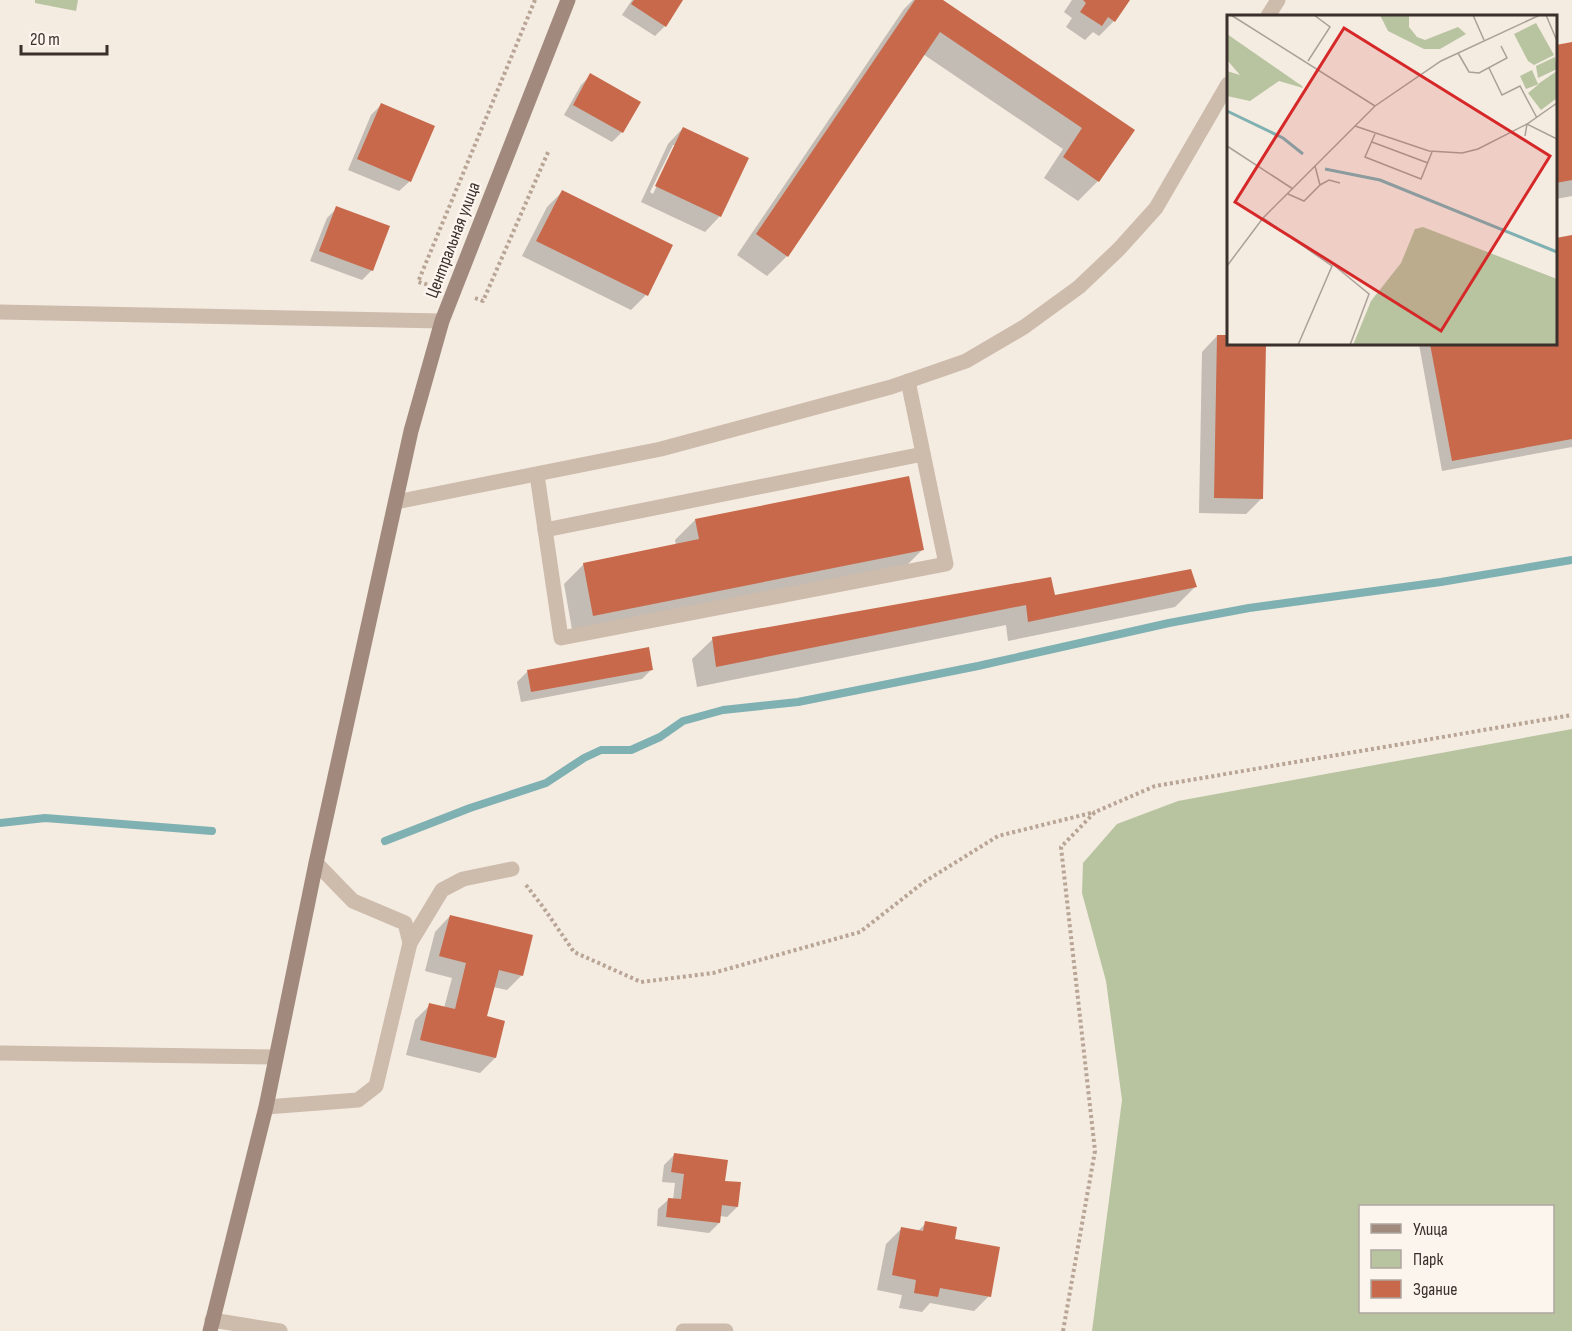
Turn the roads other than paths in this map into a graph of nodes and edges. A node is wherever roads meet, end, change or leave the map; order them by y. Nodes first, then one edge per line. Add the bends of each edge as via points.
1 (568, 0) edge
2 (1278, 0) edge
3 (1269, 15) edge
4 (1227, 86) edge
5 (0, 312) edge
6 (442, 321) junction
7 (908, 381) junction
8 (923, 454) junction
9 (537, 475) junction
10 (396, 502) junction
11 (545, 530) junction
12 (316, 863) junction
13 (512, 869) road end
14 (410, 943) junction
15 (0, 1053) edge
16 (275, 1057) junction
17 (266, 1107) junction
18 (211, 1326) edge
19 (280, 1331) edge
20 (683, 1331) edge
21 (727, 1331) edge

1 - 6 main road, Центральная улица
2 - 3 street
4 - 7 street via 1156,208 1103,264 1024,327 966,361
5 - 6 street
6 - 10 main road, Центральная улица
7 - 8 street
7 - 9 street via 661,449
8 - 11 street
8 - 11 street via 946,564 561,638
9 - 10 street
9 - 11 street
10 - 12 main road, Центральная улица
12 - 14 street via 353,901 405,923
12 - 16 main road, Центральная улица
13 - 14 street via 463,879 442,890
14 - 17 street via 376,1086 358,1100
15 - 16 street
16 - 17 main road, Центральная улица
17 - 18 main road, Центральная улица
18 - 19 street
20 - 21 street

